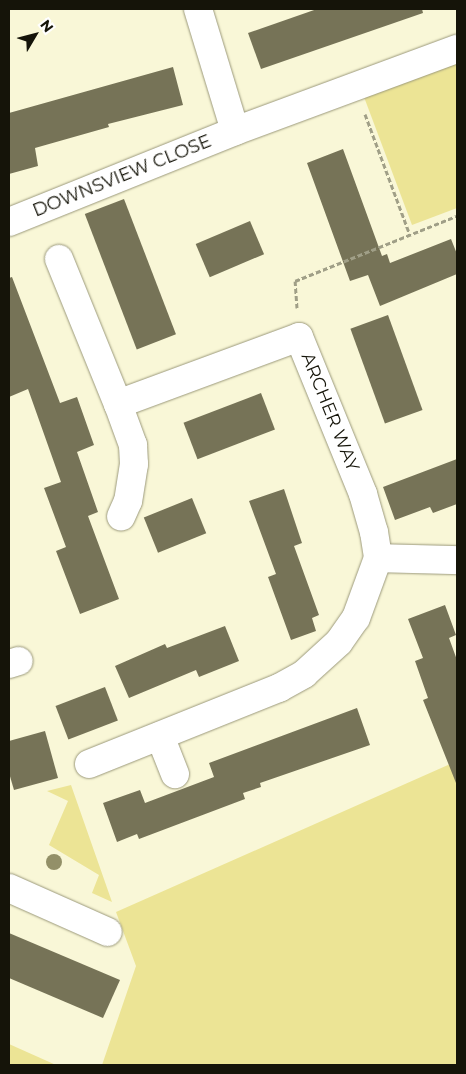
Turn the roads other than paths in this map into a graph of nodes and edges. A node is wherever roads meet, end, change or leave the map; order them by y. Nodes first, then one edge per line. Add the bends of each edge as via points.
1 (198, 9) edge
2 (457, 49) edge
3 (235, 131) junction
4 (9, 222) edge
5 (59, 259) dead end
6 (118, 404) junction
7 (121, 517) dead end
8 (378, 558) junction
9 (457, 560) edge
10 (160, 736) junction
11 (89, 764) dead end
12 (175, 774) dead end
13 (9, 888) edge
14 (108, 932) dead end

1 - 3 street
2 - 3 street, DOWNSVIEW CLOSE
3 - 4 street, DOWNSVIEW CLOSE
5 - 6 street
6 - 7 street via 133,445 134,464
6 - 8 street, ARCHER WAY via 299,337 363,494
8 - 9 street
8 - 10 street, ARCHER WAY via 356,618 320,661 279,688
10 - 11 street, ARCHER WAY
10 - 12 street
13 - 14 street

